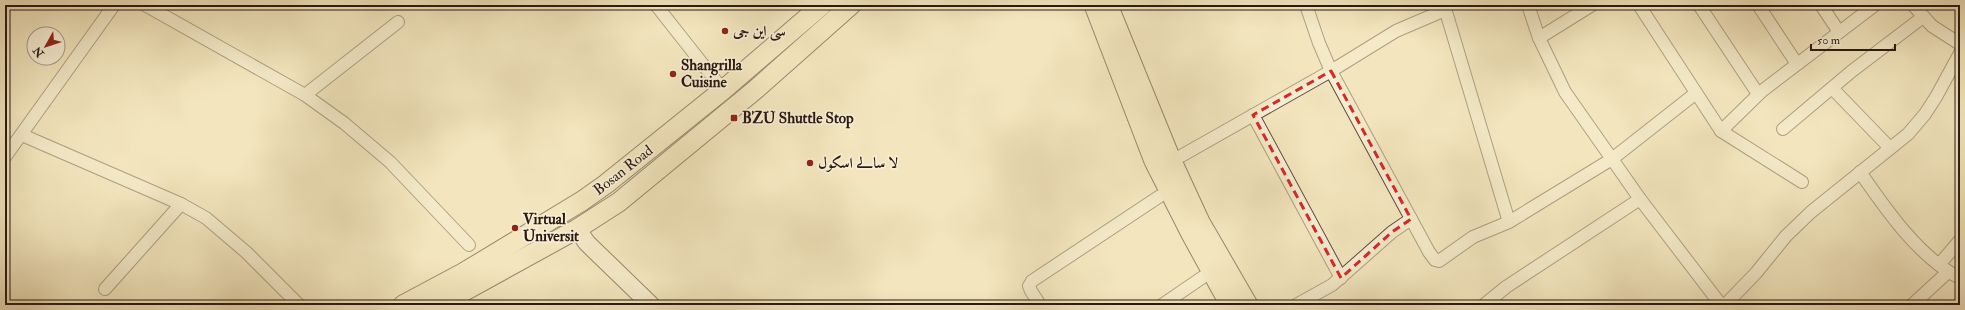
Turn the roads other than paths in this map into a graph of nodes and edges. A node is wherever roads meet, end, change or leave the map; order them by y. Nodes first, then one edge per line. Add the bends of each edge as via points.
1 (114, 5) edge
2 (145, 5) edge
3 (656, 5) edge
4 (822, 5) edge
5 (851, 5) edge
6 (1094, 5) edge
7 (1108, 5) edge
8 (1306, 5) edge
9 (1528, 5) edge
10 (1592, 5) edge
11 (1639, 5) edge
12 (1699, 5) edge
13 (1758, 5) edge
14 (1821, 5) edge
15 (1875, 5) edge
16 (1913, 5) edge
17 (1444, 8) edge
18 (1923, 17) junction
19 (398, 22) dead end
20 (1839, 32) junction
21 (1539, 38) junction
22 (1960, 44) edge
23 (1960, 52) edge
24 (1797, 64) junction
25 (1331, 71) junction
26 (1832, 88) junction
27 (723, 90) junction
28 (1696, 93) junction
29 (305, 94) junction
30 (1758, 94) junction
31 (1253, 115) junction
32 (1783, 129) dead end
33 (1721, 131) junction
34 (22, 135) junction
35 (1890, 148) junction
36 (1181, 156) dead end
37 (5, 157) edge
38 (1612, 159) junction
39 (1860, 172) junction
40 (1802, 182) dead end
41 (1160, 196) dead end
42 (1640, 199) junction
43 (180, 204) junction
44 (1411, 219) junction
45 (1510, 222) junction
46 (577, 229) junction
47 (1960, 240) edge
48 (469, 245) dead end
49 (1943, 268) junction
50 (1203, 277) dead end
51 (1341, 278) junction
52 (1960, 278) edge
53 (105, 289) dead end
54 (299, 305) edge
55 (403, 305) edge
56 (439, 305) edge
57 (651, 305) edge
58 (1040, 305) edge
59 (1162, 305) edge
60 (1230, 305) edge
61 (1248, 305) edge
62 (1296, 305) edge
63 (1484, 305) edge
64 (1721, 305) edge
65 (1725, 305) edge
66 (1912, 305) edge

1 - 34 street
2 - 29 street
3 - 27 street
4 - 27 main road, Bosan Road
5 - 46 main road, Bosan Road via 755,90 619,202
6 - 60 main road via 1154,161
7 - 61 main road via 1170,157 1200,222
8 - 25 street
9 - 21 street
10 - 21 street
11 - 28 street
12 - 30 street
13 - 24 street
14 - 20 street
15 - 20 street
16 - 18 street
17 - 25 street via 1396,30
17 - 45 street
18 - 22 street
18 - 26 street
19 - 29 street
20 - 24 street
21 - 38 street via 1565,92
23 - 35 street via 1925,114 1908,134
24 - 30 street
25 - 31 street
25 - 44 street
26 - 32 street
26 - 35 street
27 - 55 main road, Bosan Road via 582,201 463,273
28 - 33 street
28 - 38 street
29 - 48 street via 390,162
30 - 33 street
31 - 36 street
31 - 51 street
33 - 40 street
34 - 37 street
34 - 43 street
35 - 39 street
38 - 42 street
38 - 45 street
39 - 49 street via 1877,198
39 - 65 street via 1786,236 1756,273
41 - 58 street via 1032,282 1029,286
42 - 63 street via 1506,287
42 - 64 street
43 - 53 street
43 - 54 street via 206,218 228,235
44 - 45 street via 1432,258 1439,261 1473,237
44 - 51 street via 1392,232
46 - 56 main road, Bosan Road
46 - 57 street via 587,243
47 - 49 street
49 - 52 street
49 - 66 street
50 - 59 street
51 - 62 street

